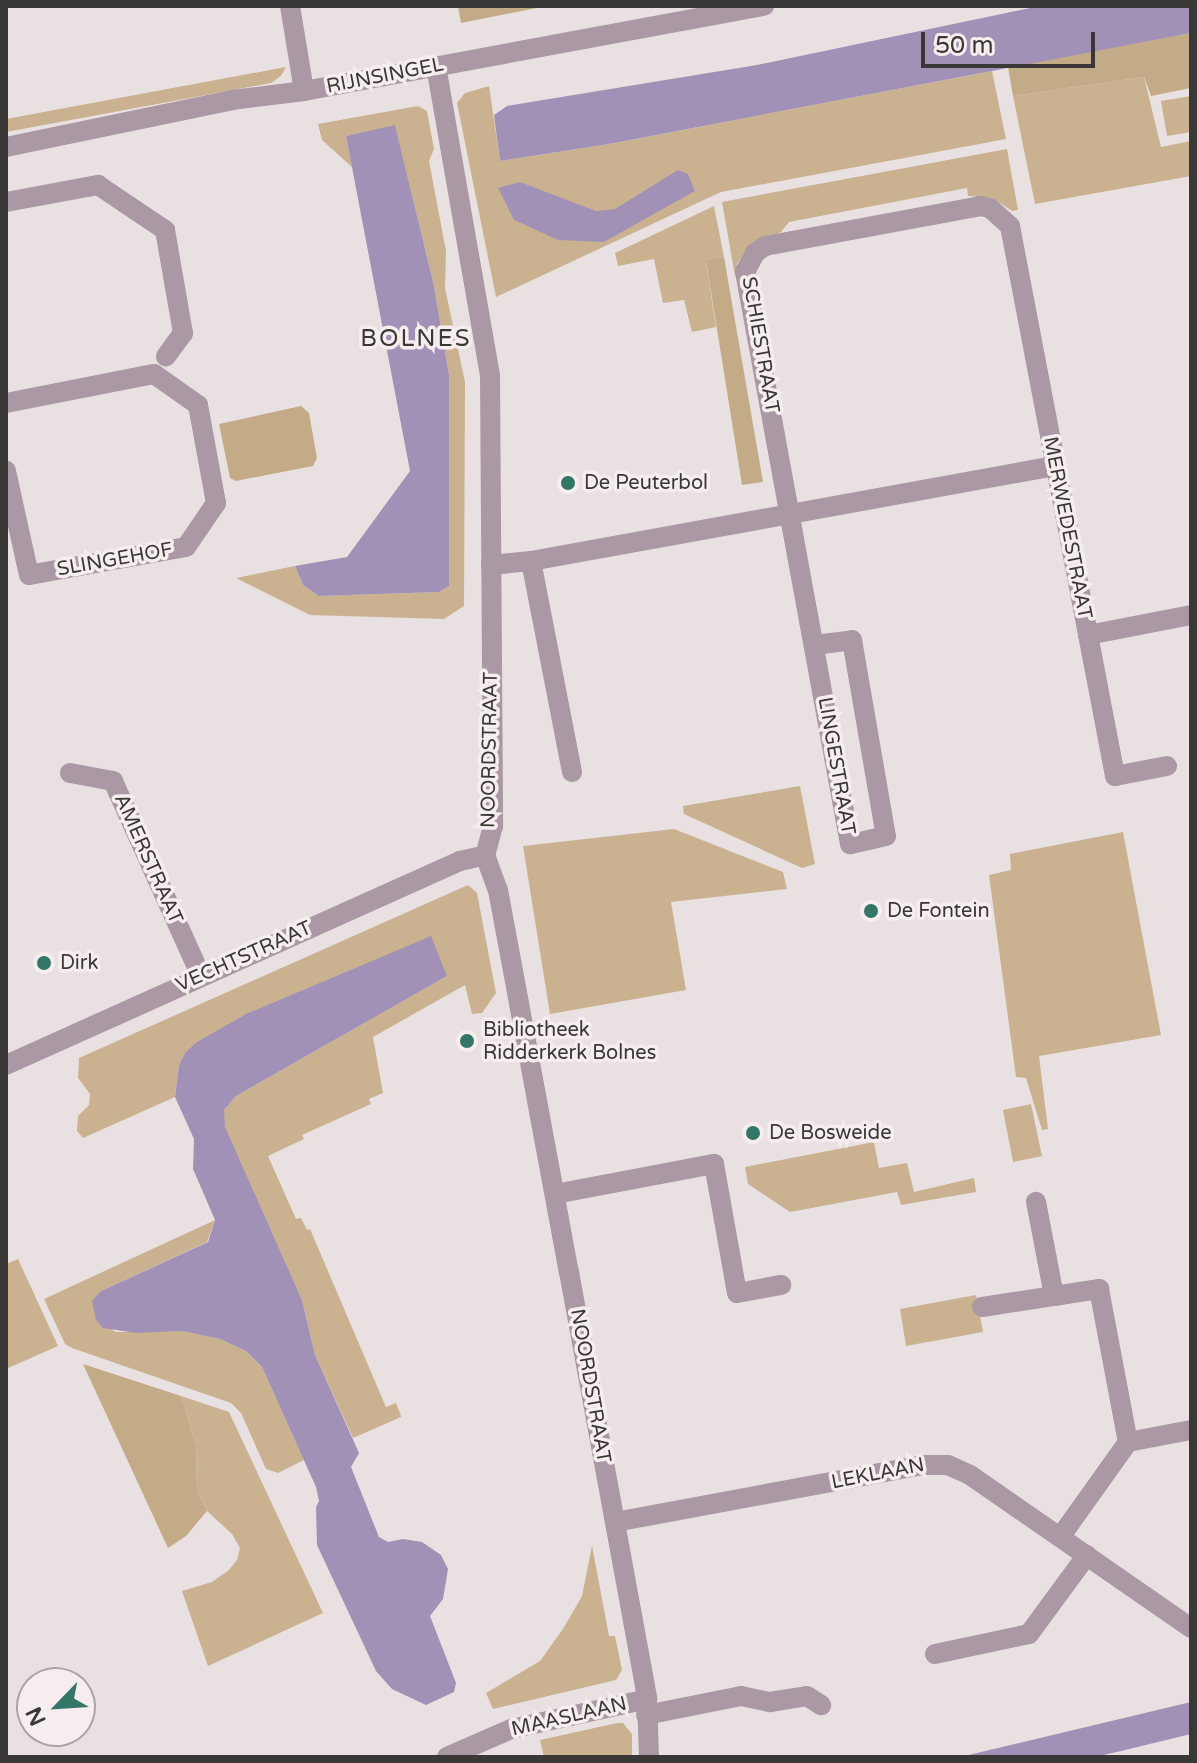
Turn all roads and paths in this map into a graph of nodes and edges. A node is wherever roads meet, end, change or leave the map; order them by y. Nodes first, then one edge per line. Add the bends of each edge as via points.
1 (290, 6) edge
2 (764, 6) edge
3 (436, 66) junction
4 (304, 91) junction
5 (6, 147) edge
6 (6, 202) edge
7 (1010, 226) joint
8 (160, 365) junction
9 (6, 403) edge
10 (1055, 466) junction
11 (6, 471) edge
12 (790, 513) junction
13 (531, 561) junction
14 (491, 565) junction
15 (1191, 615) edge
16 (1088, 635) junction
17 (814, 645) dead end
18 (1167, 766) dead end
19 (572, 772) dead end
20 (70, 773) dead end
21 (485, 855) junction
22 (201, 976) junction
23 (6, 1065) edge
24 (555, 1194) junction
25 (1036, 1202) dead end
26 (781, 1285) dead end
27 (1054, 1296) junction
28 (982, 1307) dead end
29 (1191, 1430) edge
30 (1128, 1442) junction
31 (615, 1522) junction
32 (1061, 1536) junction
33 (1087, 1555) junction
34 (1191, 1628) edge
35 (935, 1654) dead end
36 (821, 1705) dead end
37 (646, 1707) junction
38 (447, 1757) edge
39 (649, 1757) edge

1 - 4 street
2 - 3 street, RIJNSINGEL
3 - 4 street, RIJNSINGEL
3 - 14 street, NOORDSTRAAT via 490,376
4 - 5 street, RIJNSINGEL via 232,100
6 - 8 street via 98,185 165,230 183,333
7 - 10 street, MERWEDESTRAAT
7 - 12 street, SCHIESTRAAT via 980,206 776,244 755,253 745,272
8 - 9 street
8 - 11 street, SLINGEHOF via 198,405 216,503 186,547 29,575
10 - 12 street
10 - 16 street, MERWEDESTRAAT
12 - 13 street
12 - 17 street, LINGESTRAAT via 850,844 886,836 852,640
13 - 14 street
13 - 19 street
14 - 21 street, NOORDSTRAAT via 493,826
15 - 16 street
16 - 18 street, MERWEDESTRAAT via 1115,776
20 - 22 street, AMERSTRAAT via 113,781
21 - 22 street, VECHTSTRAAT via 460,861
21 - 24 street, NOORDSTRAAT via 498,890
22 - 23 street, VECHTSTRAAT
24 - 26 street via 714,1164 737,1293
24 - 31 street, NOORDSTRAAT
25 - 27 street
27 - 28 street
27 - 30 street via 1099,1289
29 - 30 street
30 - 32 street
31 - 32 street, LEKLAAN via 934,1464 970,1475
31 - 37 street, NOORDSTRAAT
32 - 33 street, LEKLAAN
33 - 34 street, LEKLAAN
33 - 35 street via 1029,1634
36 - 37 street, MAASLAAN via 807,1696 770,1702 741,1696
37 - 38 street, MAASLAAN via 511,1729
37 - 39 street, NOORDSTRAAT

